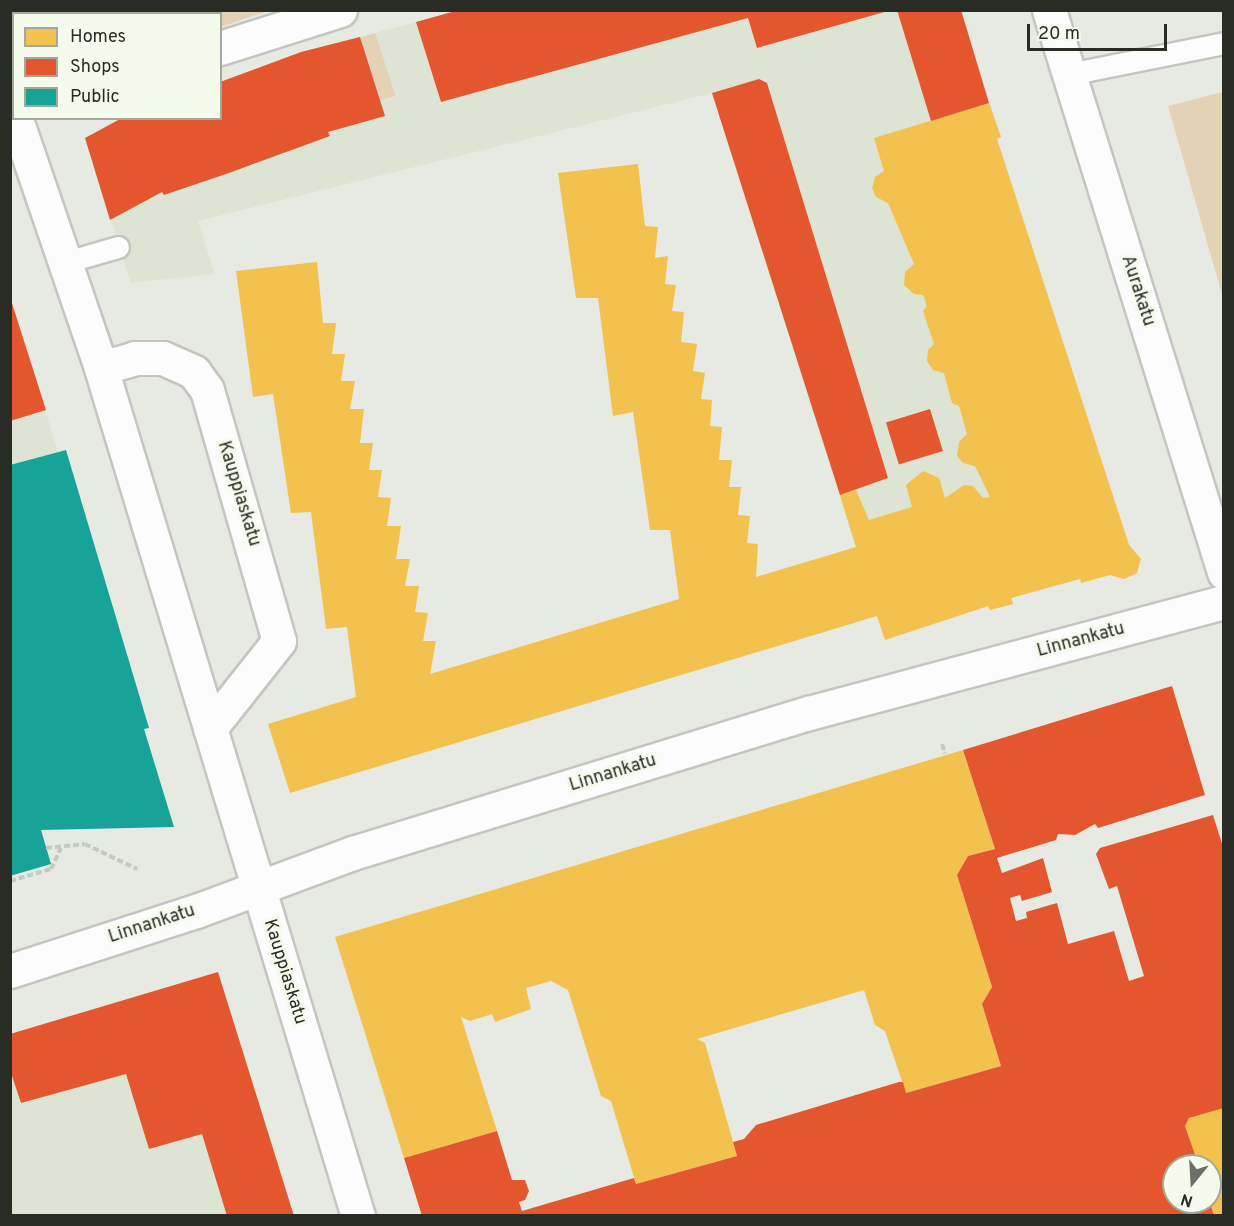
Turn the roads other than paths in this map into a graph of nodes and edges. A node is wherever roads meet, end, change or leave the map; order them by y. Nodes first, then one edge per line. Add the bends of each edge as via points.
1 (340, 10) edge
2 (1049, 10) edge
3 (1224, 43) edge
4 (222, 47) edge
5 (1069, 74) junction
6 (23, 127) edge
7 (118, 247) dead end
8 (66, 262) junction
9 (101, 368) junction
10 (1224, 572) edge
11 (1224, 602) edge
12 (210, 728) junction
13 (258, 888) junction
14 (10, 971) edge
15 (358, 1215) edge

1 - 4 main road
2 - 5 main road, Aurakatu
3 - 5 lane
5 - 10 main road, Aurakatu
6 - 8 main road, Kauppiaskatu
7 - 8 lane
8 - 9 main road, Kauppiaskatu
9 - 12 main road, Kauppiaskatu
9 - 12 main road, Kauppiaskatu via 135,358 163,358 194,372 207,390 279,641
11 - 13 main road, Linnankatu via 809,713 353,853
12 - 13 main road, Kauppiaskatu
13 - 14 main road, Linnankatu
13 - 15 main road, Kauppiaskatu

